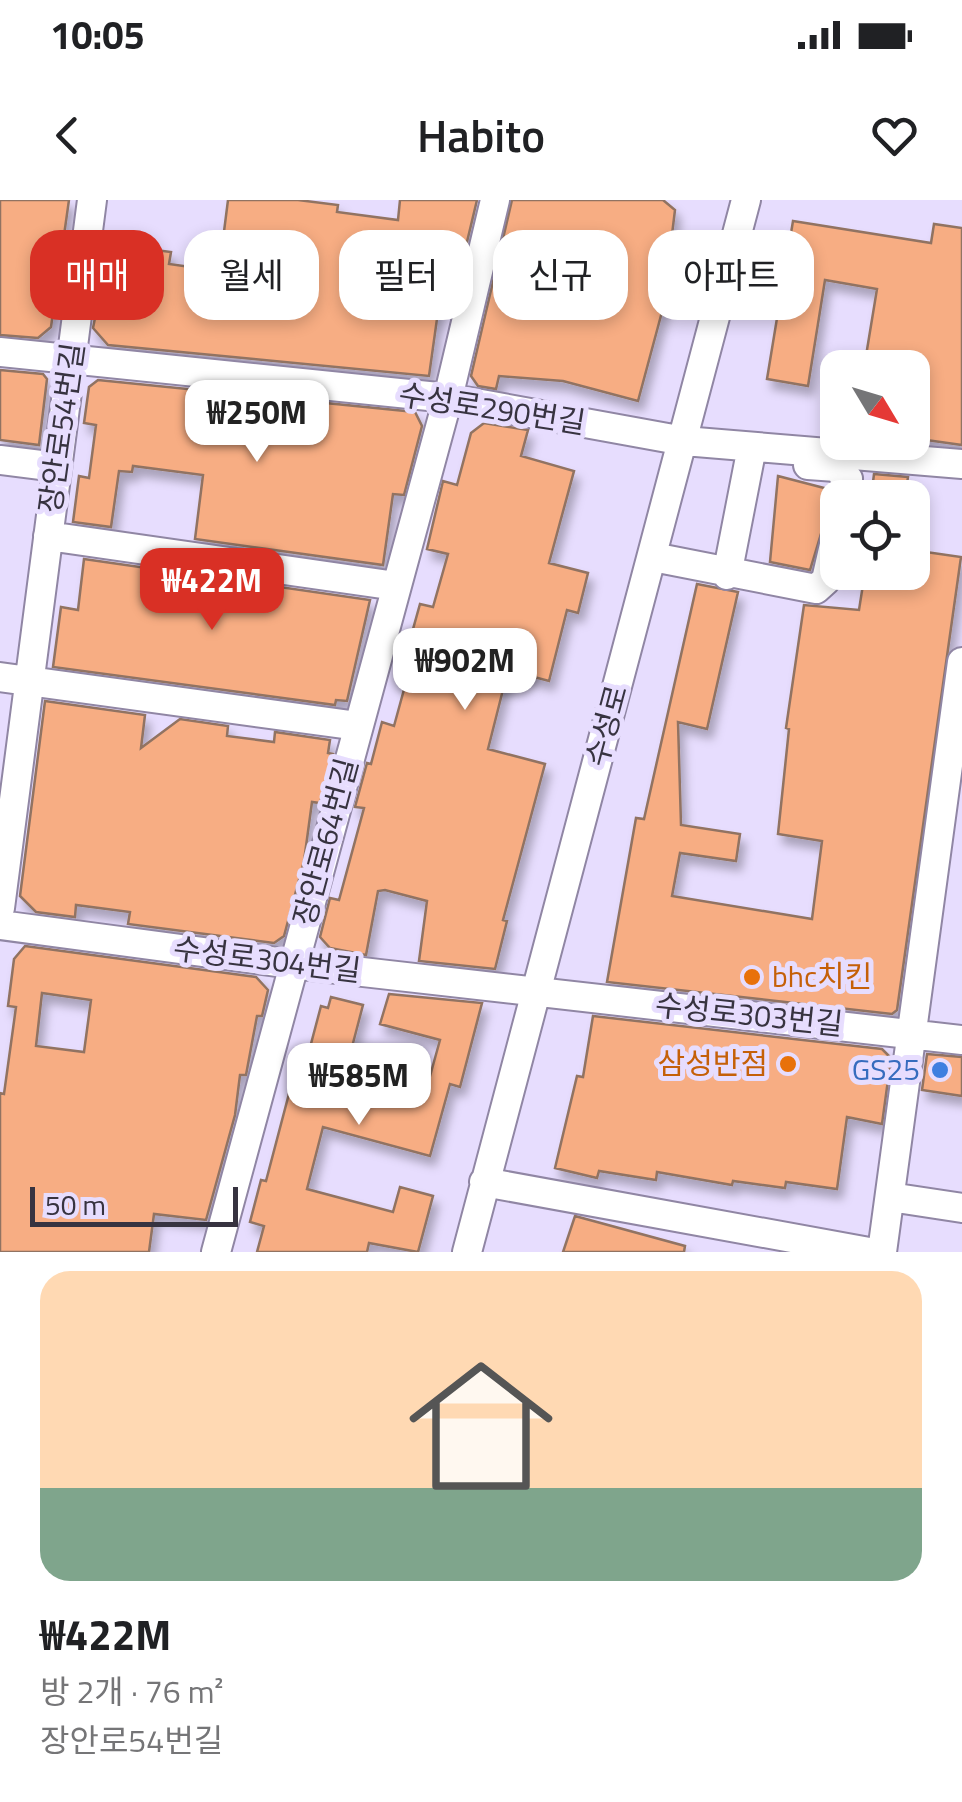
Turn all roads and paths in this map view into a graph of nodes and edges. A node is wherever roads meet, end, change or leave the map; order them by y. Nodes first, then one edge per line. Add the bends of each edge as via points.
1 (92, 200) edge
2 (495, 200) edge
3 (746, 200) edge
4 (0, 352) edge
5 (72, 358) junction
6 (448, 398) junction
7 (684, 441) junction
8 (752, 454) junction
9 (0, 460) edge
10 (962, 464) edge
11 (57, 467) junction
12 (848, 480) edge
13 (48, 536) junction
14 (653, 557) junction
15 (726, 575) junction
16 (820, 585) edge
17 (396, 586) junction
18 (962, 662) edge
19 (0, 677) edge
20 (29, 681) junction
21 (358, 726) junction
22 (0, 908) edge
23 (0, 925) edge
24 (292, 964) junction
25 (536, 991) junction
26 (912, 1034) junction
27 (962, 1040) edge
28 (484, 1182) junction
29 (890, 1197) junction
30 (962, 1208) edge
31 (216, 1252) edge
32 (466, 1252) edge
33 (869, 1252) edge
34 (882, 1252) edge

1 - 5 street, 장안로54번길
2 - 6 street, 장안로64번길
3 - 7 street, 수성로
4 - 5 street, 수성로290번길
5 - 6 street, 수성로290번길
5 - 11 street, 장안로54번길
6 - 7 street, 수성로290번길
6 - 17 street, 장안로64번길
7 - 8 street, 수성로290번길
7 - 14 street, 수성로
8 - 10 street
8 - 12 street via 836,467
8 - 15 street
9 - 11 street
11 - 13 street, 장안로54번길
13 - 17 street, 장안로54번길
13 - 20 street, 장안로54번길
14 - 15 street
14 - 25 street, 수성로
15 - 16 street
17 - 21 street, 장안로64번길
18 - 26 street
19 - 20 street
20 - 21 street
20 - 22 street, 장안로54번길
21 - 24 street, 장안로64번길
23 - 24 street, 수성로304번길
24 - 25 street, 수성로304번길
24 - 31 street, 장안로64번길
25 - 26 street, 수성로303번길
25 - 28 street, 수성로
26 - 27 street, 수성로303번길
26 - 29 street
28 - 32 street, 수성로
28 - 33 street
29 - 30 street
29 - 34 street

